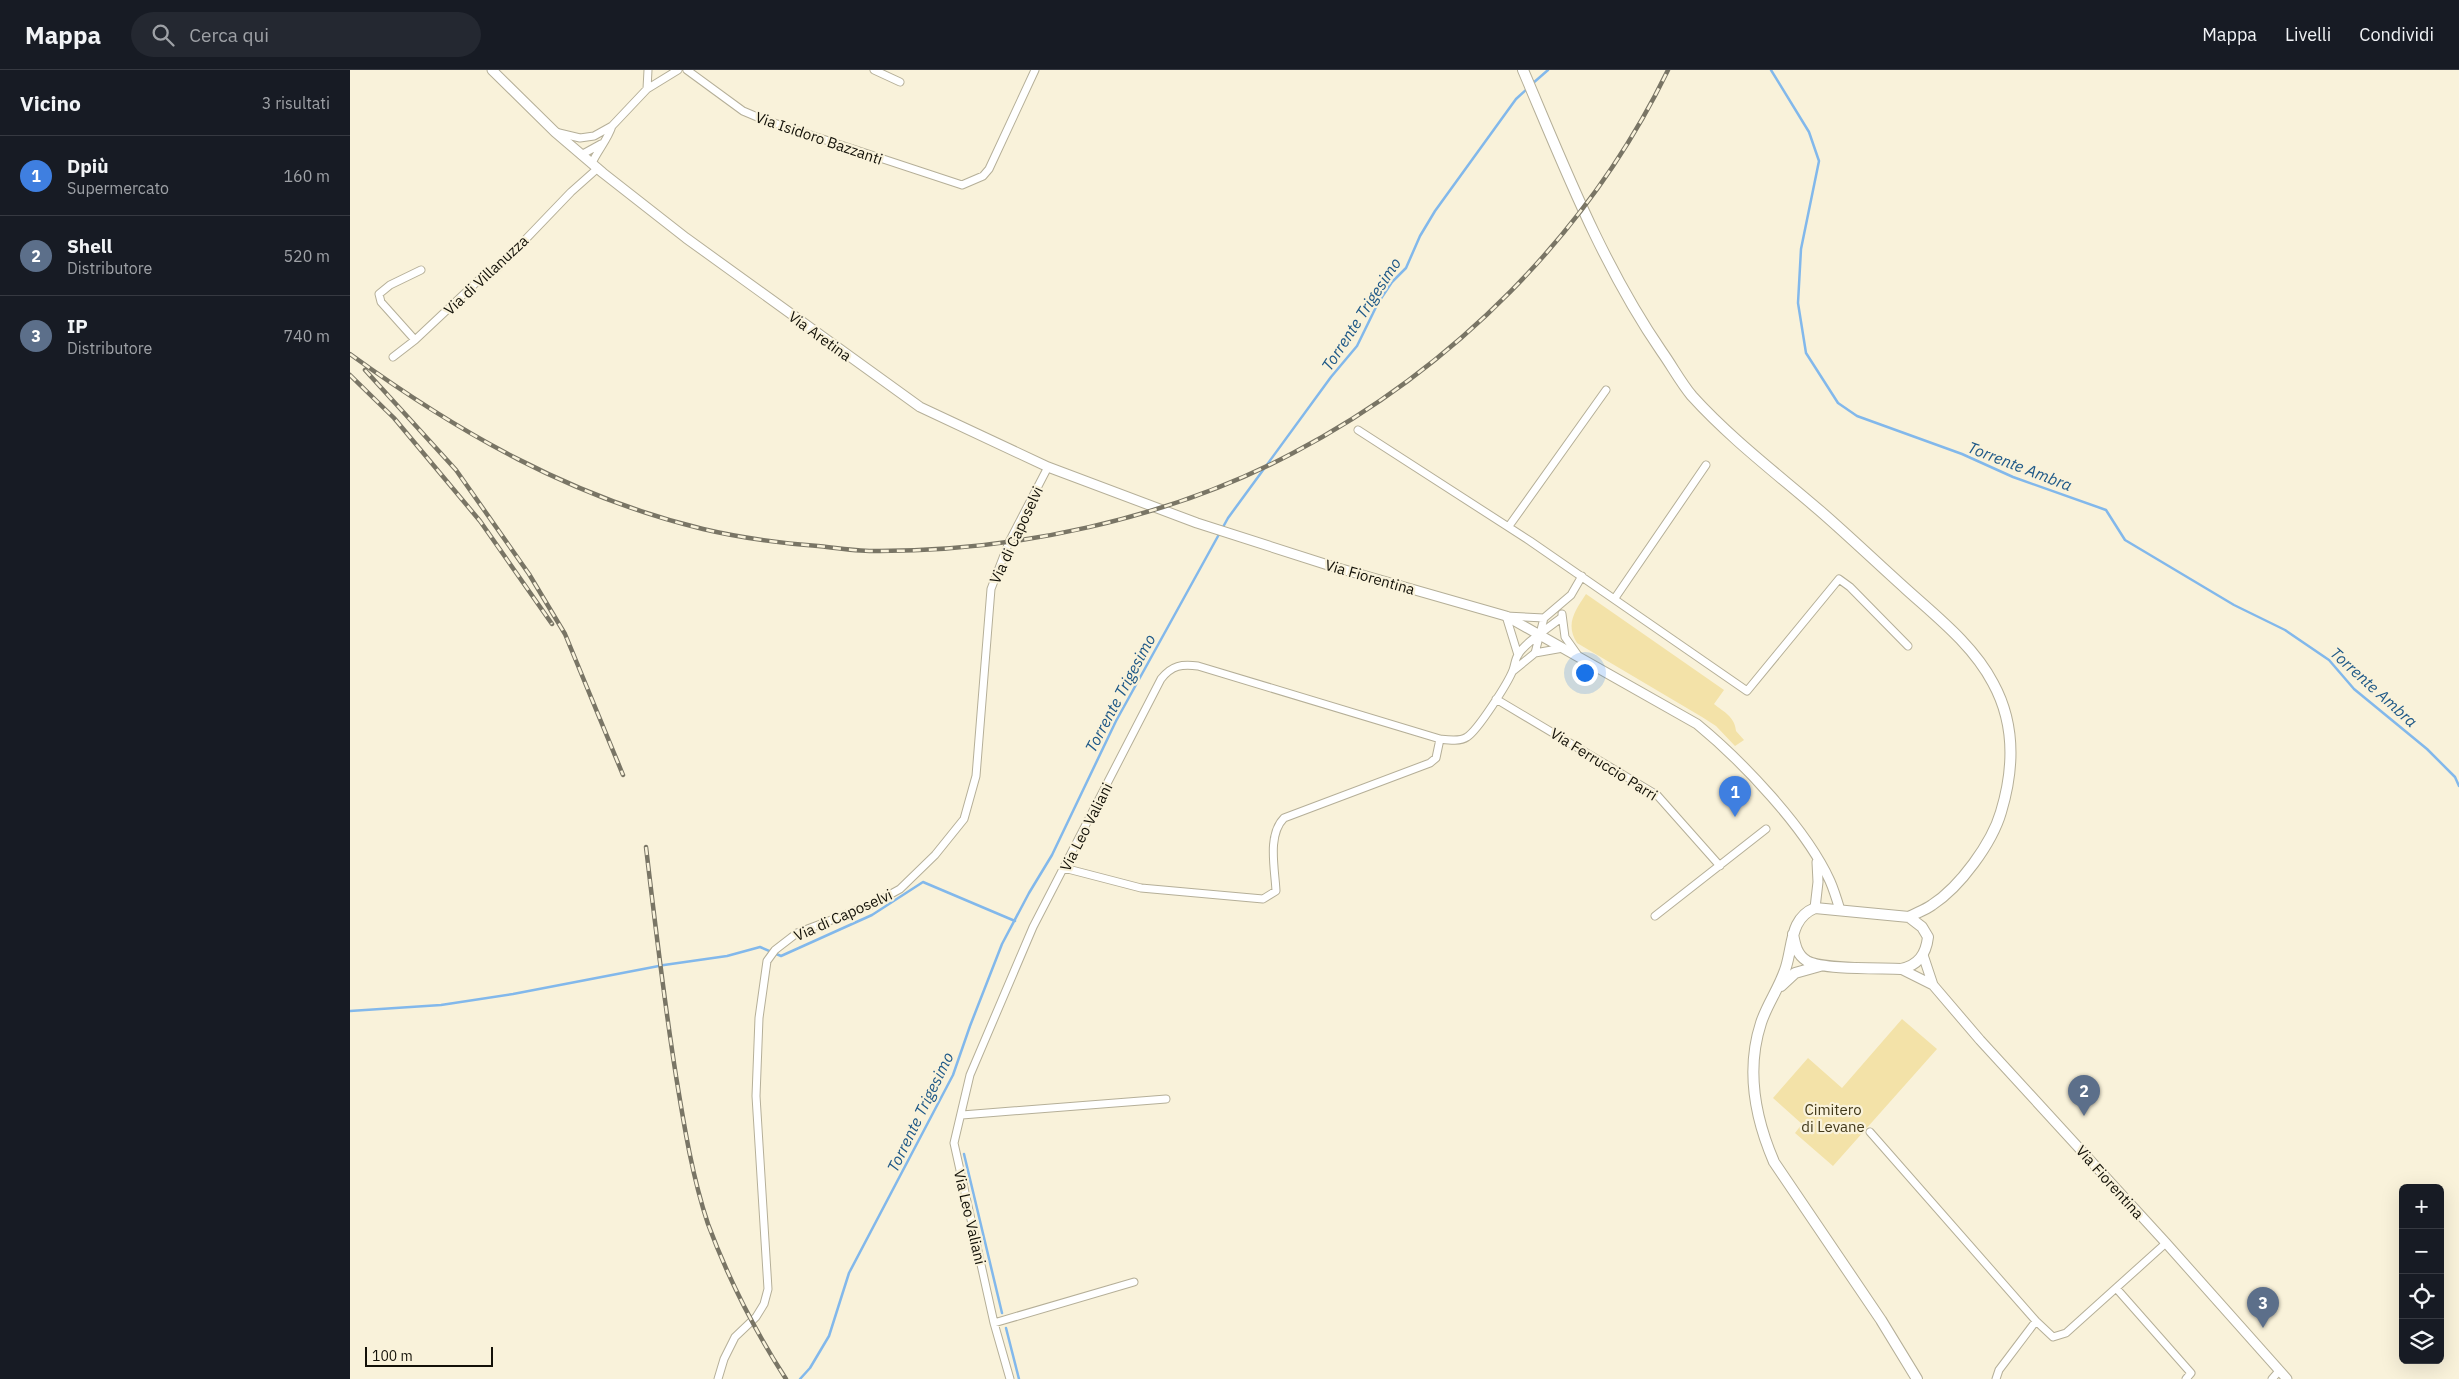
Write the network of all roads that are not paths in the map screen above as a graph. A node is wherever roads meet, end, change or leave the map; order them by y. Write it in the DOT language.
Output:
graph roads {
  1 [pos="492,70"];
  2 [pos="648,70"];
  3 [pos="678,70"];
  4 [pos="687,70"];
  5 [pos="874,70"];
  6 [pos="1035,70"];
  7 [pos="1523,70"];
  8 [pos="900,82"];
  9 [pos="647,89"];
  10 [pos="612,126"];
  11 [pos="555,132"];
  12 [pos="594,136"];
  13 [pos="602,144"];
  14 [pos="581,155"];
  15 [pos="595,165"];
  16 [pos="422,270"];
  17 [pos="414,340"];
  18 [pos="393,357"];
  19 [pos="1606,390"];
  20 [pos="1358,430"];
  21 [pos="1706,465"];
  22 [pos="1048,467"];
  23 [pos="1197,523"];
  24 [pos="1508,526"];
  25 [pos="1582,576"];
  26 [pos="1615,598"];
  27 [pos="1562,604"];
  28 [pos="1506,616"];
  29 [pos="1562,617"];
  30 [pos="1544,618"];
  31 [pos="1541,635"];
  32 [pos="1908,646"];
  33 [pos="1566,648"];
  34 [pos="1534,653"];
  35 [pos="1576,654"];
  36 [pos="1518,655"];
  37 [pos="1513,671"];
  38 [pos="1496,699"];
  39 [pos="1440,740"];
  40 [pos="1766,828"];
  41 [pos="1817,859"];
  42 [pos="1720,866"];
  43 [pos="1064,868"];
  44 [pos="1932,905"];
  45 [pos="1815,908"];
  46 [pos="1840,910"];
  47 [pos="1655,916"];
  48 [pos="1909,917"];
  49 [pos="1922,927"];
  50 [pos="1793,934"];
  51 [pos="1923,955"];
  52 [pos="1825,965"];
  53 [pos="1901,970"];
  54 [pos="1933,985"];
  55 [pos="1778,988"];
  56 [pos="1166,1099"];
  57 [pos="962,1114"];
  58 [pos="1870,1132"];
  59 [pos="2166,1244"];
  60 [pos="1134,1282"];
  61 [pos="2116,1288"];
  62 [pos="2036,1320"];
  63 [pos="994,1323"];
  64 [pos="2279,1371"];
  65 [pos="718,1379"];
  66 [pos="1010,1379"];
  67 [pos="1918,1379"];
  68 [pos="1996,1379"];
  69 [pos="2186,1379"];
  70 [pos="2272,1379"];
  71 [pos="2286,1379"];
  1 -- 11 [label="street, Via Aretina"];
  2 -- 9 [label="street"];
  3 -- 9 [label="street"];
  4 -- 6 [label="street, Via Isidoro Bazzanti"];
  5 -- 8 [label="street"];
  7 -- 44 [label="main road"];
  9 -- 10 [label="street"];
  10 -- 12 [label="street"];
  10 -- 13 [label="street"];
  11 -- 12 [label="street"];
  11 -- 14 [label="street, Via Aretina"];
  12 -- 14 [label="street"];
  13 -- 14 [label="street"];
  13 -- 15 [label="street"];
  14 -- 15 [label="street, Via Aretina"];
  15 -- 17 [label="street, Via di Villanuzza"];
  15 -- 22 [label="street, Via Aretina"];
  16 -- 17 [label="street"];
  17 -- 18 [label="street, Via di Villanuzza"];
  19 -- 24 [label="street"];
  20 -- 24 [label="street"];
  21 -- 26 [label="street"];
  22 -- 23 [label="street, Via Aretina"];
  22 -- 65 [label="street, Via di Caposelvi"];
  23 -- 28 [label="street, Via Fiorentina"];
  24 -- 25 [label="street"];
  25 -- 26 [label="street"];
  25 -- 27 [label="street"];
  26 -- 32 [label="street"];
  27 -- 29 [label="street"];
  27 -- 30 [label="street"];
  28 -- 30 [label="street"];
  28 -- 31 [label="street, Via Fiorentina"];
  28 -- 36 [label="street"];
  29 -- 31 [label="street, Via Leo Valiani"];
  29 -- 35 [label="street"];
  30 -- 31 [label="street"];
  31 -- 33 [label="street, Via Fiorentina"];
  31 -- 34 [label="street"];
  31 -- 36 [label="street, Via Leo Valiani"];
  33 -- 34 [label="street"];
  33 -- 35 [label="street, Via Fiorentina"];
  34 -- 37 [label="street"];
  35 -- 41 [label="street, Via Fiorentina"];
  36 -- 37 [label="street, Via Leo Valiani"];
  37 -- 38 [label="street, Via Leo Valiani"];
  38 -- 39 [label="street, Via Leo Valiani"];
  38 -- 42 [label="street, Via Ferruccio Parri"];
  39 -- 43 [label="street"];
  39 -- 43 [label="street, Via Leo Valiani"];
  40 -- 42 [label="street"];
  41 -- 45 [label="street"];
  41 -- 46 [label="street, Via Fiorentina"];
  42 -- 47 [label="street"];
  43 -- 57 [label="street, Via Leo Valiani"];
  44 -- 48 [label="main road"];
  44 -- 49 [label="main road"];
  45 -- 46 [label="main road"];
  45 -- 50 [label="main road"];
  46 -- 48 [label="main road"];
  48 -- 49 [label="main road"];
  49 -- 51 [label="main road, Via Fiorentina"];
  50 -- 52 [label="main road, Via Fiorentina"];
  50 -- 55 [label="main road"];
  51 -- 53 [label="main road"];
  51 -- 54 [label="street, Via Fiorentina"];
  52 -- 53 [label="main road, Via Fiorentina"];
  52 -- 55 [label="main road"];
  53 -- 54 [label="street, Via Fiorentina"];
  54 -- 59 [label="street, Via Fiorentina"];
  55 -- 67 [label="main road"];
  56 -- 57 [label="street"];
  57 -- 63 [label="street, Via Leo Valiani"];
  58 -- 62 [label="street"];
  59 -- 61 [label="street"];
  59 -- 64 [label="street, Via Fiorentina"];
  60 -- 63 [label="street"];
  61 -- 62 [label="street"];
  61 -- 69 [label="street"];
  62 -- 68 [label="street"];
  63 -- 66 [label="street, Via Leo Valiani"];
  64 -- 70 [label="street"];
  64 -- 71 [label="street, Via Fiorentina"];
}
